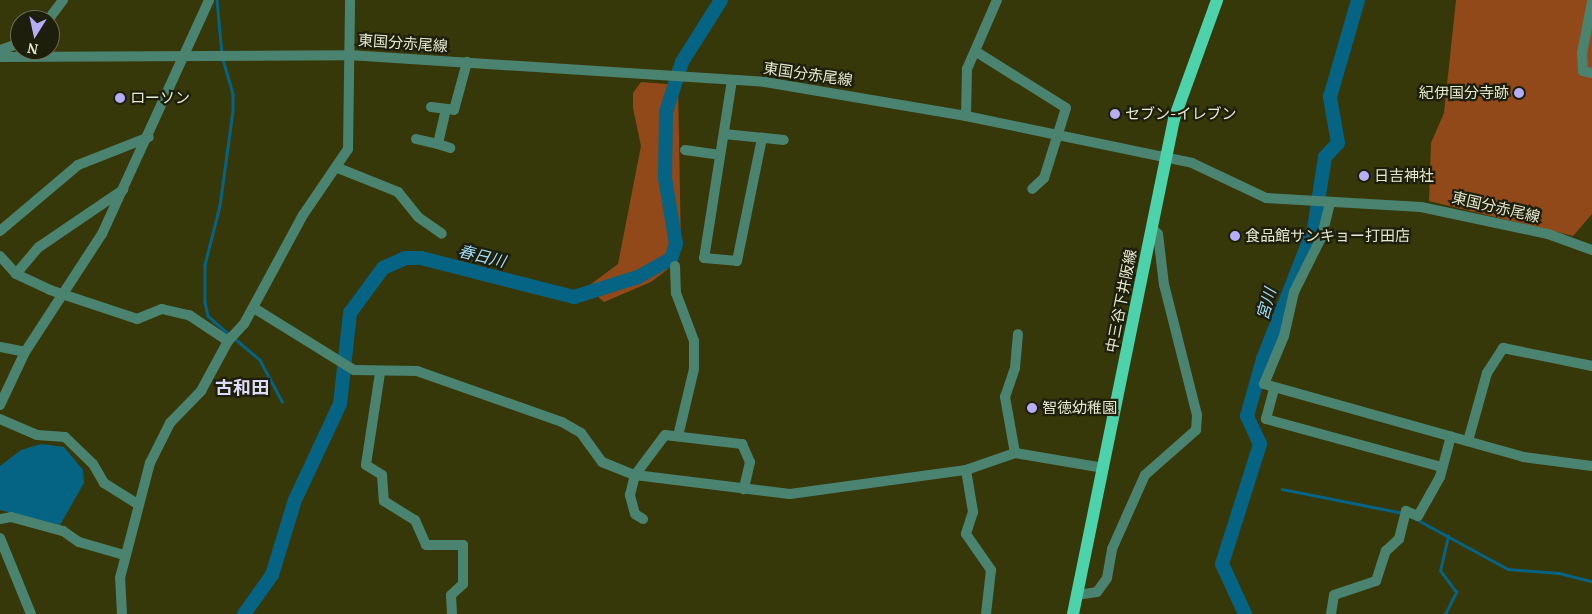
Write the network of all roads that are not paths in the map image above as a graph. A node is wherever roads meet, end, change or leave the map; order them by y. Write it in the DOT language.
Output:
graph roads {
  1 [pos="208,0"];
  2 [pos="350,0"];
  3 [pos="997,0"];
  4 [pos="1217,0"];
  5 [pos="1592,2"];
  6 [pos="975,51"];
  7 [pos="184,55"];
  8 [pos="349,55"];
  9 [pos="0,57"];
  10 [pos="467,62"];
  11 [pos="1592,73"];
  12 [pos="732,80"];
  13 [pos="431,107"];
  14 [pos="446,109"];
  15 [pos="966,116"];
  16 [pos="724,134"];
  17 [pos="1061,134"];
  18 [pos="149,137"];
  19 [pos="762,138"];
  20 [pos="416,140"];
  21 [pos="784,140"];
  22 [pos="438,144"];
  23 [pos="450,148"];
  24 [pos="685,150"];
  25 [pos="720,155"];
  26 [pos="1165,159"];
  27 [pos="338,168"];
  28 [pos="1032,189"];
  29 [pos="123,190"];
  30 [pos="1326,203"];
  31 [pos="1152,228"];
  32 [pos="0,231"];
  33 [pos="442,234"];
  34 [pos="1591,249"];
  35 [pos="0,256"];
  36 [pos="675,266"];
  37 [pos="16,274"];
  38 [pos="63,295"];
  39 [pos="254,308"];
  40 [pos="1018,334"];
  41 [pos="228,341"];
  42 [pos="0,347"];
  43 [pos="25,352"];
  44 [pos="1592,366"];
  45 [pos="380,373"];
  46 [pos="1274,389"];
  47 [pos="0,405"];
  48 [pos="0,419"];
  49 [pos="678,436"];
  50 [pos="1451,436"];
  51 [pos="1468,441"];
  52 [pos="1015,453"];
  53 [pos="1592,466"];
  54 [pos="1442,467"];
  55 [pos="1104,468"];
  56 [pos="966,470"];
  57 [pos="635,475"];
  58 [pos="744,489"];
  59 [pos="136,503"];
  60 [pos="643,519"];
  61 [pos="0,520"];
  62 [pos="0,538"];
  63 [pos="124,554"];
  64 [pos="1076,595"];
  65 [pos="31,614"];
  66 [pos="122,614"];
  67 [pos="452,614"];
  68 [pos="986,614"];
  69 [pos="1073,614"];
  70 [pos="1331,614"];
  1 -- 7 [label="street"];
  2 -- 8 [label="street"];
  3 -- 6 [label="street"];
  4 -- 26 [label="main road, 中三谷下井阪線"];
  5 -- 11 [label="street"];
  6 -- 15 [label="street"];
  6 -- 17 [label="street"];
  7 -- 8 [label="street, 東国分赤尾線"];
  7 -- 9 [label="street, 東国分赤尾線"];
  7 -- 18 [label="street"];
  8 -- 10 [label="street, 東国分赤尾線"];
  8 -- 27 [label="street"];
  10 -- 12 [label="street, 東国分赤尾線"];
  10 -- 14 [label="street"];
  12 -- 15 [label="street, 東国分赤尾線"];
  12 -- 16 [label="street"];
  13 -- 14 [label="street"];
  14 -- 22 [label="street"];
  15 -- 17 [label="street, 東国分赤尾線"];
  16 -- 19 [label="street"];
  16 -- 25 [label="street"];
  17 -- 26 [label="street, 東国分赤尾線"];
  17 -- 28 [label="street"];
  18 -- 29 [label="street"];
  18 -- 32 [label="street"];
  19 -- 21 [label="street"];
  19 -- 25 [label="street"];
  20 -- 22 [label="street"];
  22 -- 23 [label="street"];
  24 -- 25 [label="street"];
  26 -- 30 [label="street, 東国分赤尾線"];
  26 -- 31 [label="main road, 中三谷下井阪線"];
  27 -- 33 [label="street"];
  27 -- 39 [label="street"];
  29 -- 37 [label="street"];
  29 -- 38 [label="street"];
  30 -- 34 [label="street, 東国分赤尾線"];
  30 -- 46 [label="street"];
  31 -- 55 [label="main road, 中三谷下井阪線"];
  31 -- 64 [label="street"];
  35 -- 37 [label="street"];
  36 -- 49 [label="street"];
  37 -- 38 [label="street"];
  38 -- 41 [label="street"];
  38 -- 43 [label="street"];
  39 -- 41 [label="street"];
  39 -- 45 [label="street"];
  40 -- 52 [label="street"];
  41 -- 59 [label="street"];
  42 -- 43 [label="street"];
  43 -- 47 [label="street"];
  44 -- 51 [label="street"];
  45 -- 57 [label="street"];
  45 -- 67 [label="street"];
  46 -- 50 [label="street"];
  46 -- 54 [label="street"];
  48 -- 59 [label="street"];
  49 -- 57 [label="street"];
  49 -- 58 [label="street"];
  50 -- 51 [label="street"];
  50 -- 54 [label="street"];
  51 -- 53 [label="street"];
  52 -- 55 [label="street"];
  52 -- 56 [label="street"];
  54 -- 70 [label="street"];
  55 -- 64 [label="main road, 中三谷下井阪線"];
  56 -- 58 [label="street"];
  56 -- 68 [label="street"];
  57 -- 58 [label="street"];
  57 -- 60 [label="street"];
  59 -- 63 [label="street"];
  61 -- 63 [label="street"];
  62 -- 65 [label="street"];
  63 -- 66 [label="street"];
  64 -- 69 [label="main road, 中三谷下井阪線"];
}
